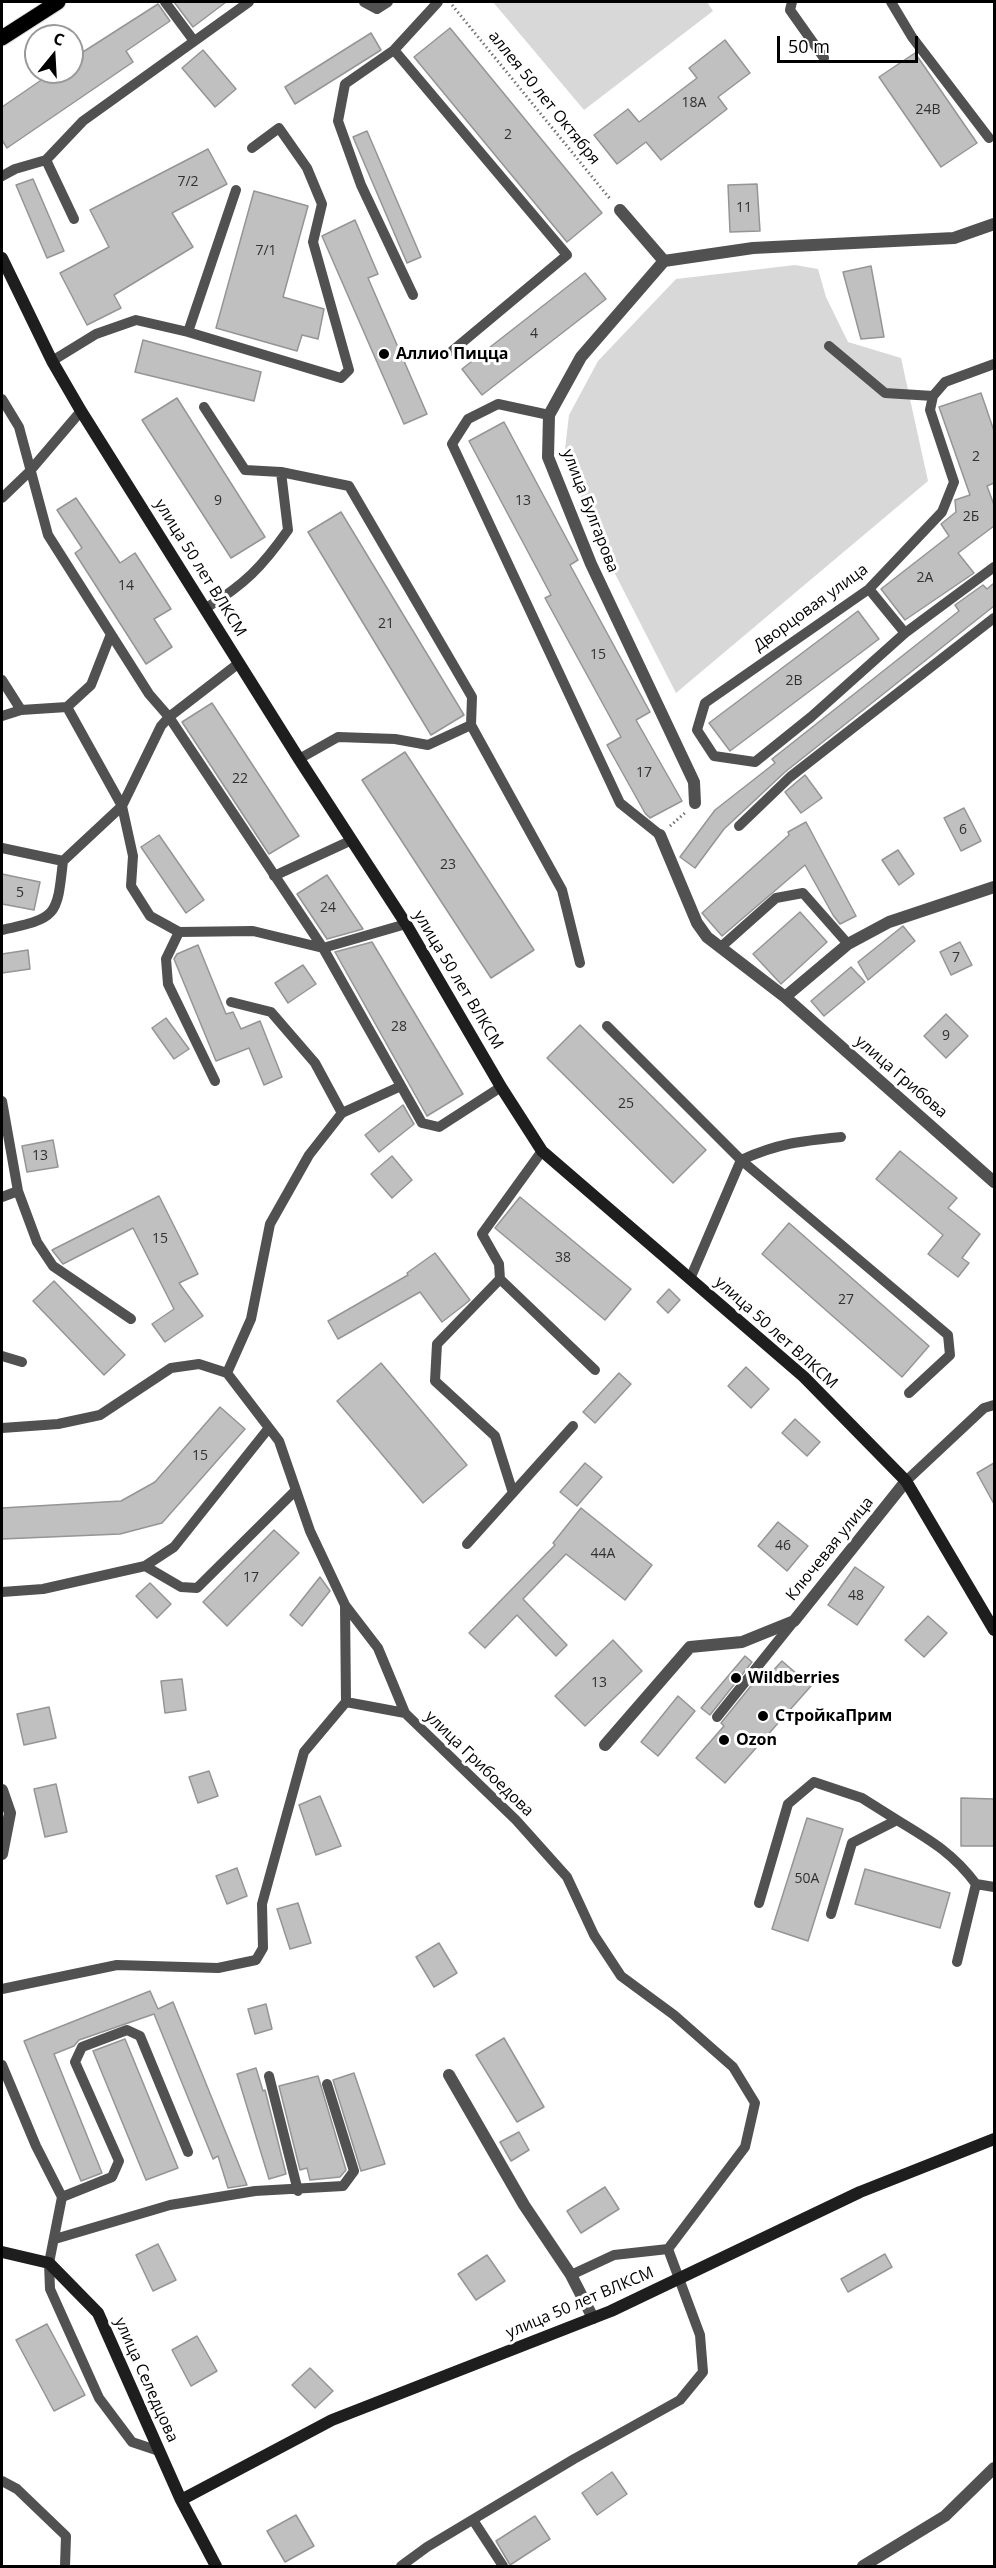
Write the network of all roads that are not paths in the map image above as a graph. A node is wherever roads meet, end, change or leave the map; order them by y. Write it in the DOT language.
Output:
graph roads {
  1 [pos="58,2"];
  2 [pos="165,2"];
  3 [pos="249,2"];
  4 [pos="364,2"];
  5 [pos="388,2"];
  6 [pos="438,2"];
  7 [pos="792,2"];
  8 [pos="891,2"];
  9 [pos="2,38"];
  10 [pos="194,41"];
  11 [pos="394,50"];
  12 [pos="824,58"];
  13 [pos="989,138"];
  14 [pos="252,148"];
  15 [pos="46,160"];
  16 [pos="2,176"];
  17 [pos="236,190"];
  18 [pos="620,210"];
  19 [pos="74,219"];
  20 [pos="994,224"];
  21 [pos="2,258"];
  22 [pos="664,261"];
  23 [pos="413,295"];
  24 [pos="188,332"];
  25 [pos="829,346"];
  26 [pos="452,351"];
  27 [pos="52,361"];
  28 [pos="994,364"];
  29 [pos="933,396"];
  30 [pos="2,399"];
  31 [pos="204,407"];
  32 [pos="81,411"];
  33 [pos="549,416"];
  34 [pos="29,472"];
  35 [pos="281,472"];
  36 [pos="2,498"];
  37 [pos="994,567"];
  38 [pos="869,589"];
  39 [pos="206,608"];
  40 [pos="994,618"];
  41 [pos="905,633"];
  42 [pos="111,634"];
  43 [pos="239,663"];
  44 [pos="2,680"];
  45 [pos="67,707"];
  46 [pos="21,710"];
  47 [pos="2,716"];
  48 [pos="169,717"];
  49 [pos="471,725"];
  50 [pos="299,759"];
  51 [pos="695,803"];
  52 [pos="122,806"];
  53 [pos="739,826"];
  54 [pos="660,835"];
  55 [pos="352,840"];
  56 [pos="2,848"];
  57 [pos="63,861"];
  58 [pos="274,876"];
  59 [pos="994,887"];
  60 [pos="406,924"];
  61 [pos="2,930"];
  62 [pos="179,932"];
  63 [pos="848,944"];
  64 [pos="722,946"];
  65 [pos="323,948"];
  66 [pos="580,963"];
  67 [pos="785,997"];
  68 [pos="231,1002"];
  69 [pos="607,1026"];
  70 [pos="216,1081"];
  71 [pos="401,1086"];
  72 [pos="501,1087"];
  73 [pos="2,1101"];
  74 [pos="342,1113"];
  75 [pos="842,1137"];
  76 [pos="542,1151"];
  77 [pos="741,1160"];
  78 [pos="994,1182"];
  79 [pos="18,1191"];
  80 [pos="2,1197"];
  81 [pos="500,1279"];
  82 [pos="690,1279"];
  83 [pos="131,1320"];
  84 [pos="2,1356"];
  85 [pos="22,1362"];
  86 [pos="595,1370"];
  87 [pos="227,1373"];
  88 [pos="909,1392"];
  89 [pos="994,1405"];
  90 [pos="573,1426"];
  91 [pos="2,1428"];
  92 [pos="268,1429"];
  93 [pos="906,1481"];
  94 [pos="295,1491"];
  95 [pos="513,1493"];
  96 [pos="467,1544"];
  97 [pos="145,1566"];
  98 [pos="2,1592"];
  99 [pos="345,1605"];
  100 [pos="794,1621"];
  101 [pos="994,1630"];
  102 [pos="346,1702"];
  103 [pos="405,1713"];
  104 [pos="717,1717"];
  105 [pos="605,1745"];
  106 [pos="2,1790"];
  107 [pos="897,1820"];
  108 [pos="2,1854"];
  109 [pos="976,1884"];
  110 [pos="994,1887"];
  111 [pos="759,1903"];
  112 [pos="831,1914"];
  113 [pos="957,1962"];
  114 [pos="2,1989"];
  115 [pos="2,2065"];
  116 [pos="449,2075"];
  117 [pos="269,2076"];
  118 [pos="327,2084"];
  119 [pos="994,2139"];
  120 [pos="188,2152"];
  121 [pos="298,2190"];
  122 [pos="62,2198"];
  123 [pos="55,2239"];
  124 [pos="668,2249"];
  125 [pos="2,2252"];
  126 [pos="49,2263"];
  127 [pos="571,2275"];
  128 [pos="678,2279"];
  129 [pos="593,2318"];
  130 [pos="159,2451"];
  131 [pos="994,2468"];
  132 [pos="2,2481"];
  133 [pos="181,2500"];
  134 [pos="473,2520"];
  135 [pos="65,2566"];
  136 [pos="216,2566"];
  137 [pos="401,2566"];
  138 [pos="503,2566"];
  139 [pos="863,2566"];
  1 -- 9 [label="main road"];
  2 -- 10 [label="lane"];
  3 -- 10 [label="lane"];
  4 -- 5 [label="lane"];
  6 -- 11 [label="lane"];
  7 -- 12 [label="lane"];
  8 -- 13 [label="lane"];
  10 -- 15 [label="lane"];
  11 -- 23 [label="lane"];
  11 -- 26 [label="lane"];
  14 -- 24 [label="lane"];
  15 -- 16 [label="lane"];
  15 -- 19 [label="lane"];
  17 -- 24 [label="lane"];
  18 -- 22 [label="street"];
  20 -- 22 [label="street"];
  21 -- 27 [label="street, улица 50 лет ВЛКСМ"];
  22 -- 33 [label="street, улица Булгарова"];
  24 -- 27 [label="lane"];
  25 -- 29 [label="lane"];
  27 -- 32 [label="street, улица 50 лет ВЛКСМ"];
  28 -- 29 [label="lane"];
  29 -- 38 [label="lane, Дворцовая улица"];
  30 -- 34 [label="lane"];
  31 -- 35 [label="lane"];
  32 -- 34 [label="lane"];
  32 -- 39 [label="street, улица 50 лет ВЛКСМ"];
  33 -- 51 [label="street, улица Булгарова"];
  33 -- 54 [label="lane"];
  34 -- 36 [label="lane"];
  34 -- 42 [label="lane"];
  35 -- 39 [label="lane"];
  35 -- 49 [label="lane"];
  37 -- 41 [label="lane"];
  38 -- 41 [label="lane"];
  38 -- 41 [label="lane, Дворцовая улица"];
  39 -- 43 [label="street, улица 50 лет ВЛКСМ"];
  40 -- 53 [label="lane"];
  42 -- 45 [label="lane"];
  42 -- 48 [label="lane"];
  43 -- 48 [label="lane"];
  43 -- 50 [label="street, улица 50 лет ВЛКСМ"];
  44 -- 46 [label="lane"];
  45 -- 46 [label="lane"];
  45 -- 52 [label="lane"];
  46 -- 47 [label="lane"];
  48 -- 52 [label="lane"];
  48 -- 58 [label="lane"];
  49 -- 50 [label="lane"];
  49 -- 66 [label="lane"];
  50 -- 55 [label="street, улица 50 лет ВЛКСМ"];
  52 -- 57 [label="lane"];
  52 -- 62 [label="lane"];
  54 -- 64 [label="street"];
  55 -- 58 [label="lane"];
  55 -- 60 [label="street, улица 50 лет ВЛКСМ"];
  56 -- 57 [label="lane"];
  57 -- 61 [label="lane"];
  58 -- 65 [label="lane"];
  59 -- 63 [label="street"];
  60 -- 65 [label="lane"];
  60 -- 72 [label="street, улица 50 лет ВЛКСМ"];
  62 -- 65 [label="lane"];
  62 -- 70 [label="lane"];
  63 -- 64 [label="lane"];
  63 -- 67 [label="street"];
  64 -- 67 [label="street, улица Грибова"];
  65 -- 71 [label="lane"];
  67 -- 78 [label="street, улица Грибова"];
  68 -- 74 [label="lane"];
  69 -- 77 [label="lane"];
  71 -- 72 [label="lane"];
  71 -- 74 [label="lane"];
  72 -- 76 [label="street, улица 50 лет ВЛКСМ"];
  73 -- 79 [label="lane"];
  74 -- 87 [label="lane"];
  75 -- 77 [label="lane"];
  76 -- 81 [label="lane"];
  76 -- 82 [label="street, улица 50 лет ВЛКСМ"];
  77 -- 82 [label="lane"];
  77 -- 88 [label="lane"];
  79 -- 80 [label="lane"];
  79 -- 83 [label="lane"];
  81 -- 86 [label="lane"];
  81 -- 95 [label="lane"];
  82 -- 93 [label="street, улица 50 лет ВЛКСМ"];
  84 -- 85 [label="lane"];
  87 -- 91 [label="lane"];
  87 -- 92 [label="lane, улица Грибоедова"];
  89 -- 93 [label="lane"];
  90 -- 95 [label="lane"];
  92 -- 94 [label="lane, улица Грибоедова"];
  92 -- 97 [label="lane"];
  93 -- 100 [label="street, Ключевая улица"];
  93 -- 101 [label="street, улица 50 лет ВЛКСМ"];
  94 -- 97 [label="lane"];
  94 -- 99 [label="lane, улица Грибоедова"];
  95 -- 96 [label="lane"];
  97 -- 98 [label="lane"];
  99 -- 102 [label="lane"];
  99 -- 103 [label="lane, улица Грибоедова"];
  100 -- 104 [label="lane"];
  100 -- 105 [label="street, Ключевая улица"];
  102 -- 103 [label="lane"];
  102 -- 114 [label="lane"];
  103 -- 124 [label="lane, улица Грибоедова"];
  106 -- 108 [label="street"];
  107 -- 109 [label="lane"];
  107 -- 111 [label="lane"];
  107 -- 112 [label="lane"];
  109 -- 110 [label="lane"];
  109 -- 113 [label="lane"];
  115 -- 122 [label="lane"];
  116 -- 127 [label="street"];
  117 -- 121 [label="lane"];
  118 -- 121 [label="lane"];
  119 -- 128 [label="street, улица 50 лет ВЛКСМ"];
  120 -- 122 [label="lane"];
  121 -- 123 [label="lane"];
  122 -- 123 [label="lane"];
  123 -- 126 [label="lane"];
  124 -- 127 [label="lane"];
  124 -- 128 [label="lane"];
  125 -- 126 [label="street"];
  126 -- 130 [label="street, улица Селедцова"];
  126 -- 130 [label="lane"];
  127 -- 129 [label="street"];
  128 -- 129 [label="street, улица 50 лет ВЛКСМ"];
  128 -- 134 [label="lane"];
  129 -- 133 [label="street, улица 50 лет ВЛКСМ"];
  130 -- 133 [label="street, улица Селедцова"];
  131 -- 139 [label="street"];
  132 -- 135 [label="lane"];
  133 -- 136 [label="street, улица Селедцова"];
  134 -- 137 [label="lane"];
  134 -- 138 [label="lane"];
}
